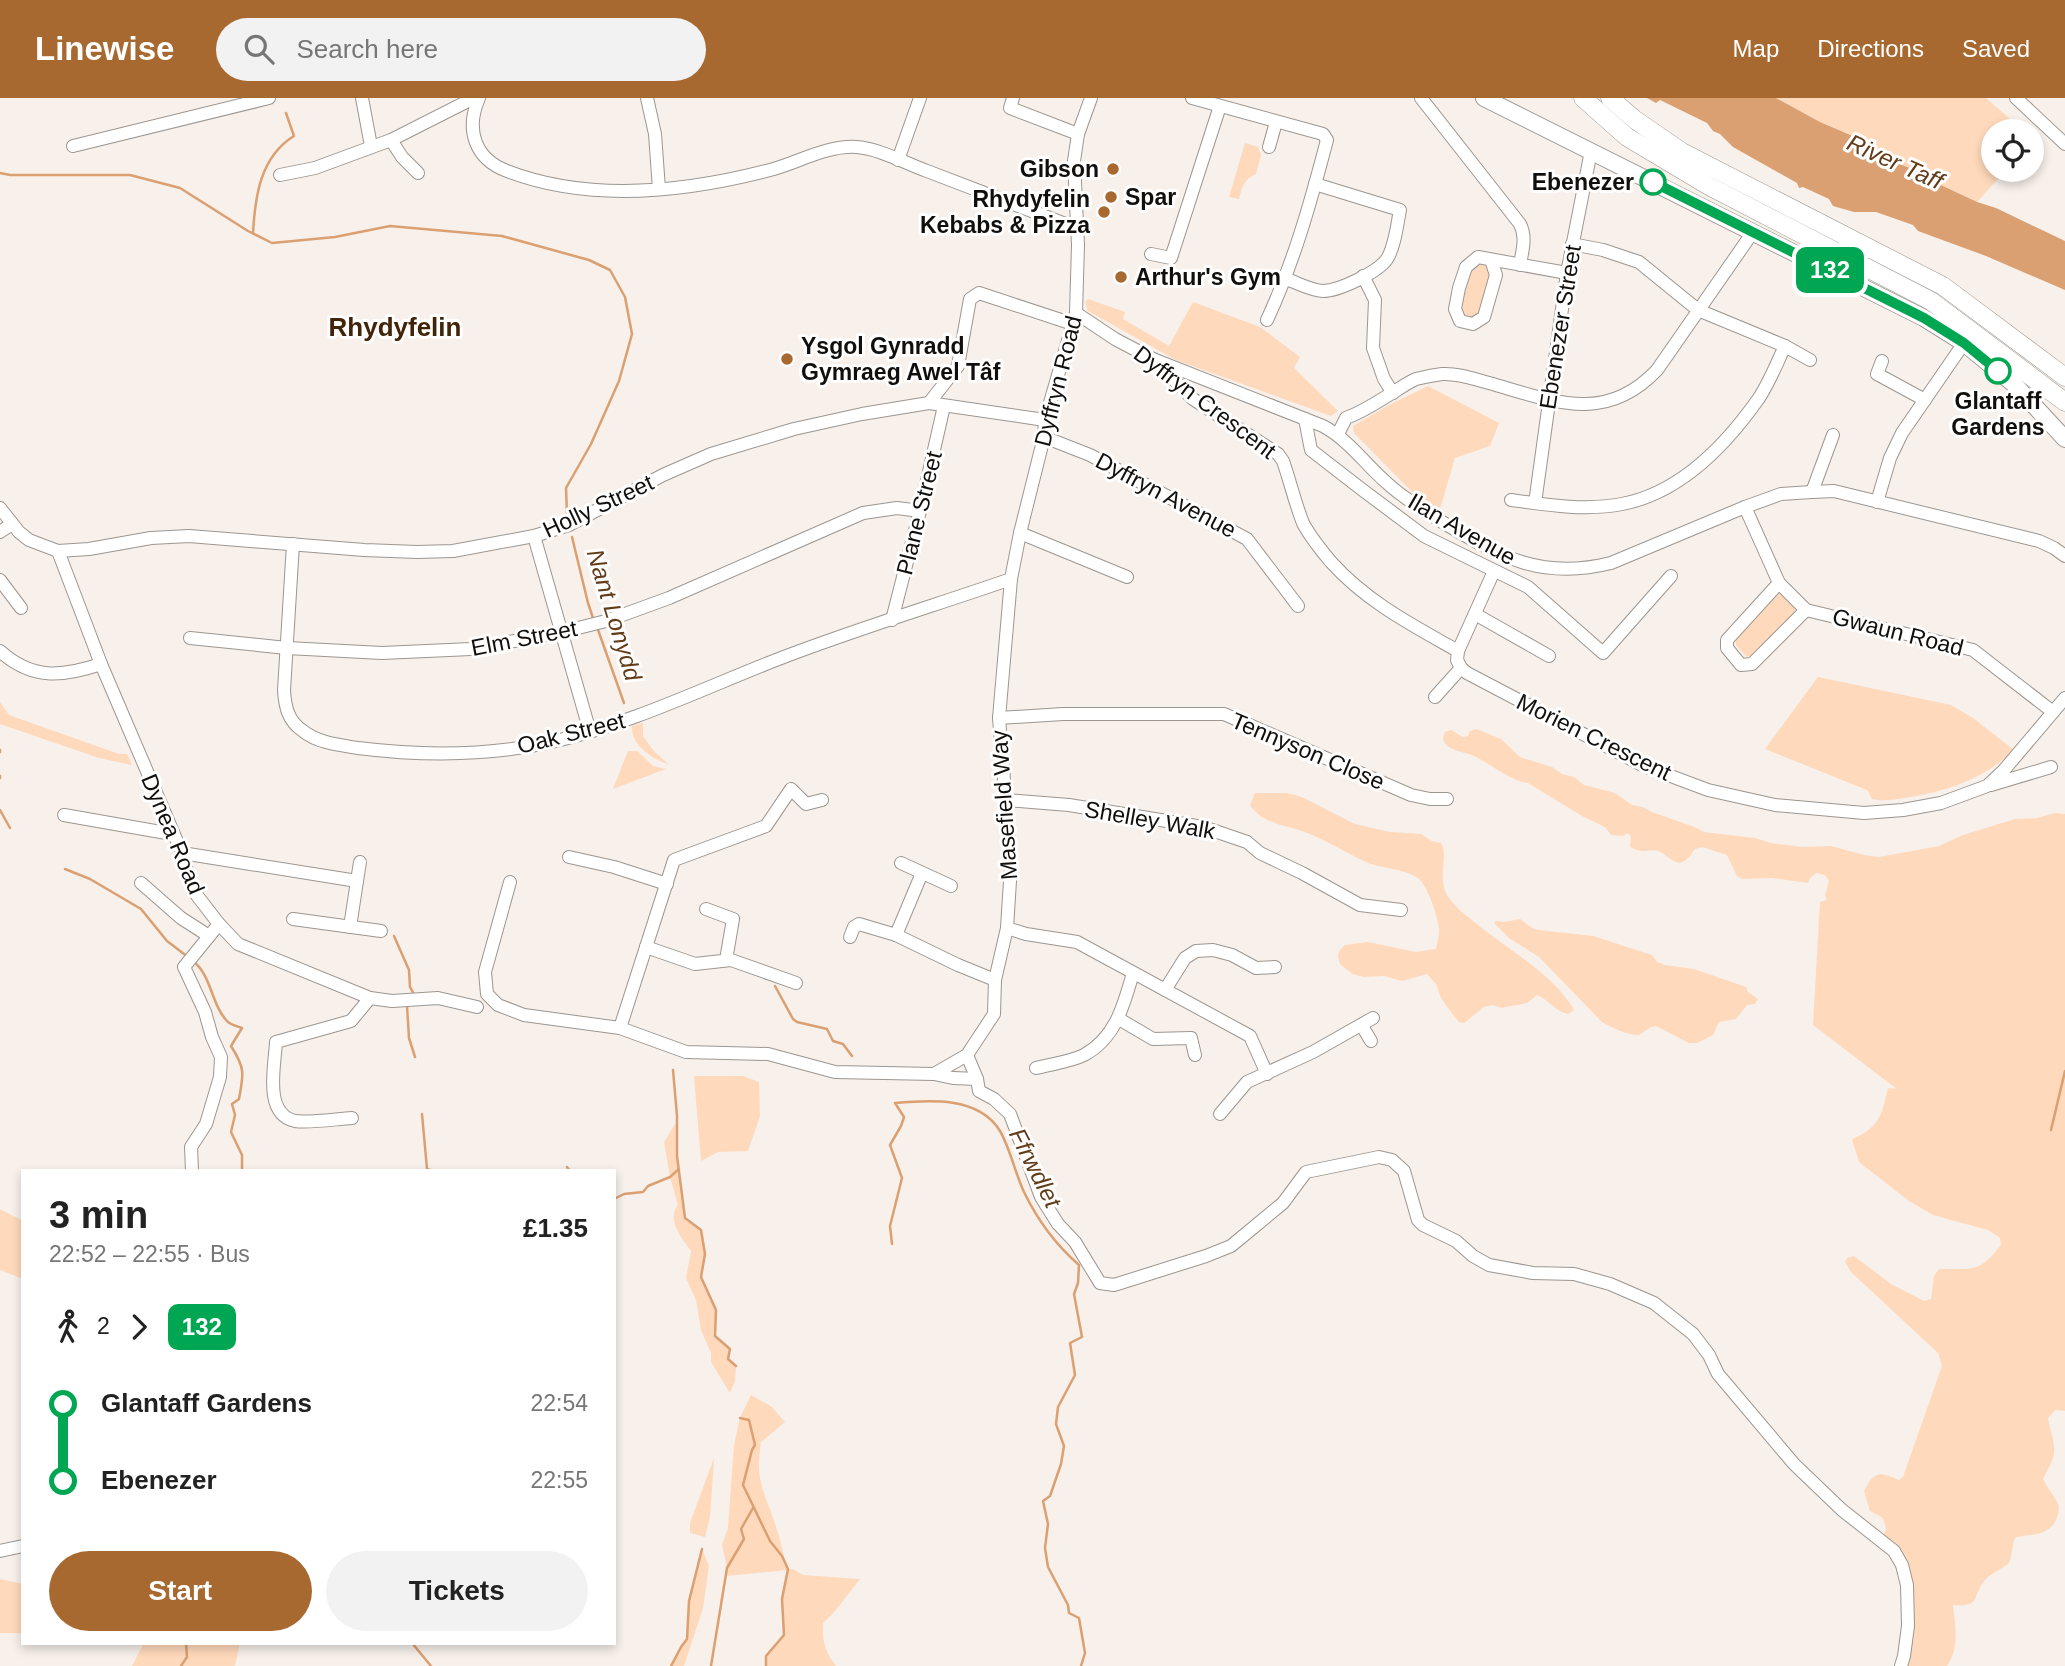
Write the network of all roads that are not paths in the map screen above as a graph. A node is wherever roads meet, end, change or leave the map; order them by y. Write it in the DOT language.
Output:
graph roads {
  1 [pos="269,98"];
  2 [pos="362,98"];
  3 [pos="474,98"];
  4 [pos="479,98"];
  5 [pos="647,98"];
  6 [pos="920,98"];
  7 [pos="1013,98"];
  8 [pos="1091,98"];
  9 [pos="1192,98"];
  10 [pos="1421,98"];
  11 [pos="1485,98"];
  12 [pos="1583,98"];
  13 [pos="1610,98"];
  14 [pos="2016,98"];
  15 [pos="1220,106"];
  16 [pos="1276,121"];
  17 [pos="1078,134"];
  18 [pos="391,140"];
  19 [pos="2065,144"];
  20 [pos="73,146"];
  21 [pos="371,146"];
  22 [pos="1269,147"];
  23 [pos="1591,151"];
  24 [pos="898,160"];
  25 [pos="418,173"];
  26 [pos="280,174"];
  27 [pos="1315,184"];
  28 [pos="659,189"];
  29 [pos="1076,228"];
  30 [pos="1752,232"];
  31 [pos="1572,244"];
  32 [pos="1151,254"];
  33 [pos="1491,260"];
  34 [pos="1520,265"];
  35 [pos="1567,273"];
  36 [pos="1363,276"];
  37 [pos="1286,279"];
  38 [pos="1698,310"];
  39 [pos="1074,319"];
  40 [pos="1267,320"];
  41 [pos="1964,343"];
  42 [pos="1786,346"];
  43 [pos="1153,359"];
  44 [pos="1810,360"];
  45 [pos="1882,361"];
  46 [pos="2065,377"];
  47 [pos="1393,393"];
  48 [pos="1549,400"];
  49 [pos="1925,400"];
  50 [pos="2065,402"];
  51 [pos="929,403"];
  52 [pos="944,406"];
  53 [pos="1305,419"];
  54 [pos="1045,420"];
  55 [pos="1338,433"];
  56 [pos="1833,435"];
  57 [pos="1044,437"];
  58 [pos="2065,439"];
  59 [pos="1812,492"];
  60 [pos="1511,500"];
  61 [pos="1877,502"];
  62 [pos="1535,503"];
  63 [pos="1745,507"];
  64 [pos="0,508"];
  65 [pos="920,511"];
  66 [pos="12,524"];
  67 [pos="0,532"];
  68 [pos="1020,533"];
  69 [pos="534,536"];
  70 [pos="293,544"];
  71 [pos="2059,548"];
  72 [pos="58,551"];
  73 [pos="2065,556"];
  74 [pos="1494,570"];
  75 [pos="1671,576"];
  76 [pos="1127,577"];
  77 [pos="1011,579"];
  78 [pos="0,580"];
  79 [pos="1779,583"];
  80 [pos="1298,606"];
  81 [pos="21,608"];
  82 [pos="1806,610"];
  83 [pos="1475,614"];
  84 [pos="892,620"];
  85 [pos="1008,622"];
  86 [pos="562,632"];
  87 [pos="190,638"];
  88 [pos="287,648"];
  89 [pos="0,651"];
  90 [pos="1458,651"];
  91 [pos="1549,656"];
  92 [pos="101,664"];
  93 [pos="1461,667"];
  94 [pos="1435,697"];
  95 [pos="2065,698"];
  96 [pos="2053,712"];
  97 [pos="999,718"];
  98 [pos="590,732"];
  99 [pos="2051,767"];
  100 [pos="1987,786"];
  101 [pos="1447,799"];
  102 [pos="822,800"];
  103 [pos="1006,800"];
  104 [pos="64,815"];
  105 [pos="172,834"];
  106 [pos="182,853"];
  107 [pos="569,857"];
  108 [pos="360,862"];
  109 [pos="901,863"];
  110 [pos="922,873"];
  111 [pos="357,881"];
  112 [pos="510,882"];
  113 [pos="141,883"];
  114 [pos="667,884"];
  115 [pos="951,886"];
  116 [pos="706,909"];
  117 [pos="1401,910"];
  118 [pos="293,919"];
  119 [pos="219,924"];
  120 [pos="350,927"];
  121 [pos="1007,928"];
  122 [pos="381,931"];
  123 [pos="896,935"];
  124 [pos="209,936"];
  125 [pos="850,937"];
  126 [pos="646,947"];
  127 [pos="726,960"];
  128 [pos="1275,967"];
  129 [pos="1133,973"];
  130 [pos="995,979"];
  131 [pos="796,983"];
  132 [pos="1165,990"];
  133 [pos="370,998"];
  134 [pos="477,1007"];
  135 [pos="1373,1018"];
  136 [pos="1119,1019"];
  137 [pos="1362,1026"];
  138 [pos="620,1028"];
  139 [pos="1371,1041"];
  140 [pos="967,1055"];
  141 [pos="1195,1055"];
  142 [pos="1043,1070"];
  143 [pos="934,1074"];
  144 [pos="1267,1074"];
  145 [pos="976,1079"];
  146 [pos="1220,1114"];
  147 [pos="352,1118"];
  148 [pos="192,1169"];
  149 [pos="21,1546"];
  150 [pos="0,1551"];
  151 [pos="1901,1666"];
  1 -- 20 [label="street"];
  2 -- 21 [label="street"];
  3 -- 18 [label="street"];
  4 -- 28 [label="street"];
  5 -- 28 [label="street"];
  6 -- 24 [label="street"];
  7 -- 17 [label="street"];
  8 -- 17 [label="street, Dyffryn Road"];
  9 -- 15 [label="street"];
  10 -- 34 [label="street"];
  11 -- 23 [label="main road"];
  12 -- 50 [label="highway"];
  13 -- 46 [label="highway"];
  14 -- 19 [label="street"];
  15 -- 16 [label="street"];
  15 -- 32 [label="street"];
  16 -- 22 [label="street"];
  16 -- 27 [label="street"];
  17 -- 29 [label="street, Dyffryn Road"];
  18 -- 21 [label="street"];
  18 -- 25 [label="street"];
  21 -- 26 [label="street"];
  23 -- 30 [label="main road"];
  23 -- 31 [label="street, Ebenezer Street"];
  24 -- 28 [label="street"];
  24 -- 29 [label="street"];
  27 -- 36 [label="street"];
  27 -- 37 [label="street"];
  29 -- 39 [label="street, Dyffryn Road"];
  30 -- 38 [label="street"];
  30 -- 41 [label="main road"];
  31 -- 35 [label="street, Ebenezer Street"];
  31 -- 38 [label="street"];
  33 -- 33 [label="street"];
  33 -- 34 [label="street"];
  34 -- 35 [label="street"];
  35 -- 48 [label="street, Ebenezer Street"];
  36 -- 37 [label="street"];
  36 -- 47 [label="street"];
  37 -- 40 [label="street"];
  38 -- 42 [label="street"];
  38 -- 48 [label="street"];
  39 -- 43 [label="street, Dyffryn Crescent"];
  39 -- 51 [label="street, Dyffryn Crescent"];
  39 -- 54 [label="street, Dyffryn Road"];
  41 -- 49 [label="street"];
  41 -- 58 [label="main road"];
  42 -- 44 [label="street"];
  42 -- 62 [label="street"];
  43 -- 53 [label="street, Ilan Avenue"];
  43 -- 90 [label="street, Dyffryn Crescent"];
  45 -- 49 [label="street"];
  47 -- 48 [label="street"];
  47 -- 55 [label="street"];
  48 -- 62 [label="street, Ebenezer Street"];
  49 -- 61 [label="street"];
  51 -- 52 [label="street, Holly Street"];
  51 -- 69 [label="street, Holly Street"];
  52 -- 54 [label="street, Holly Street"];
  52 -- 65 [label="street, Plane Street"];
  53 -- 55 [label="street, Ilan Avenue"];
  53 -- 74 [label="street"];
  54 -- 57 [label="street, Dyffryn Road"];
  55 -- 63 [label="street, Ilan Avenue"];
  56 -- 59 [label="street"];
  57 -- 68 [label="street, Dyffryn Road"];
  57 -- 80 [label="street, Dyffryn Avenue"];
  59 -- 61 [label="street, Ilan Avenue"];
  59 -- 63 [label="street, Ilan Avenue"];
  60 -- 62 [label="street"];
  61 -- 71 [label="street, Ilan Avenue"];
  63 -- 79 [label="street, Gwaun Road"];
  64 -- 66 [label="street"];
  65 -- 84 [label="street, Plane Street"];
  65 -- 86 [label="street, Elm Street"];
  66 -- 67 [label="street"];
  66 -- 72 [label="street"];
  68 -- 76 [label="street"];
  68 -- 77 [label="street, Dyffryn Road"];
  69 -- 70 [label="street, Holly Street"];
  69 -- 86 [label="street"];
  70 -- 72 [label="street, Holly Street"];
  70 -- 88 [label="street, Oak Street"];
  71 -- 73 [label="street, Ilan Avenue"];
  72 -- 92 [label="street, Dynea Road"];
  74 -- 75 [label="street"];
  74 -- 83 [label="street"];
  77 -- 84 [label="street, Oak Street"];
  77 -- 85 [label="street, Dyffryn Road"];
  78 -- 81 [label="street"];
  79 -- 82 [label="street, Gwaun Road"];
  79 -- 82 [label="street, Gwaun Road"];
  82 -- 96 [label="street, Gwaun Road"];
  83 -- 90 [label="street"];
  83 -- 91 [label="street"];
  84 -- 98 [label="street, Oak Street"];
  85 -- 97 [label="street, Masefield Way"];
  86 -- 88 [label="street, Elm Street"];
  86 -- 98 [label="street"];
  87 -- 88 [label="street, Elm Street"];
  88 -- 98 [label="street, Oak Street"];
  89 -- 92 [label="street"];
  90 -- 93 [label="street"];
  92 -- 105 [label="street, Dynea Road"];
  93 -- 94 [label="street"];
  93 -- 100 [label="street, Morien Crescent"];
  95 -- 96 [label="street, Morien Crescent"];
  96 -- 100 [label="street, Morien Crescent"];
  97 -- 101 [label="street, Tennyson Close"];
  97 -- 103 [label="street, Masefield Way"];
  99 -- 100 [label="street"];
  102 -- 114 [label="street"];
  103 -- 117 [label="street, Shelley Walk"];
  103 -- 121 [label="street, Masefield Way"];
  104 -- 105 [label="street"];
  105 -- 106 [label="street, Dynea Road"];
  106 -- 111 [label="street"];
  106 -- 119 [label="street, Dynea Road"];
  107 -- 114 [label="street"];
  108 -- 111 [label="street"];
  109 -- 110 [label="street"];
  110 -- 115 [label="street"];
  110 -- 123 [label="street"];
  111 -- 120 [label="street"];
  112 -- 138 [label="street"];
  113 -- 124 [label="street"];
  114 -- 126 [label="street"];
  116 -- 127 [label="street"];
  118 -- 120 [label="street"];
  119 -- 124 [label="street"];
  119 -- 133 [label="street, Dynea Road"];
  120 -- 122 [label="street"];
  121 -- 129 [label="street"];
  121 -- 130 [label="street, Masefield Way"];
  123 -- 125 [label="street"];
  123 -- 130 [label="street"];
  124 -- 148 [label="street"];
  126 -- 127 [label="street"];
  126 -- 138 [label="street"];
  127 -- 131 [label="street"];
  128 -- 132 [label="street"];
  129 -- 132 [label="street"];
  129 -- 136 [label="street"];
  130 -- 140 [label="street, Masefield Way"];
  132 -- 144 [label="street"];
  133 -- 134 [label="street, Dynea Road"];
  133 -- 147 [label="street"];
  135 -- 137 [label="street"];
  136 -- 141 [label="street"];
  136 -- 142 [label="street"];
  137 -- 139 [label="street"];
  137 -- 144 [label="street"];
  138 -- 143 [label="street"];
  140 -- 143 [label="street, Masefield Way"];
  140 -- 145 [label="street"];
  143 -- 145 [label="street"];
  144 -- 146 [label="street"];
  145 -- 151 [label="street"];
  149 -- 150 [label="street"];
}
